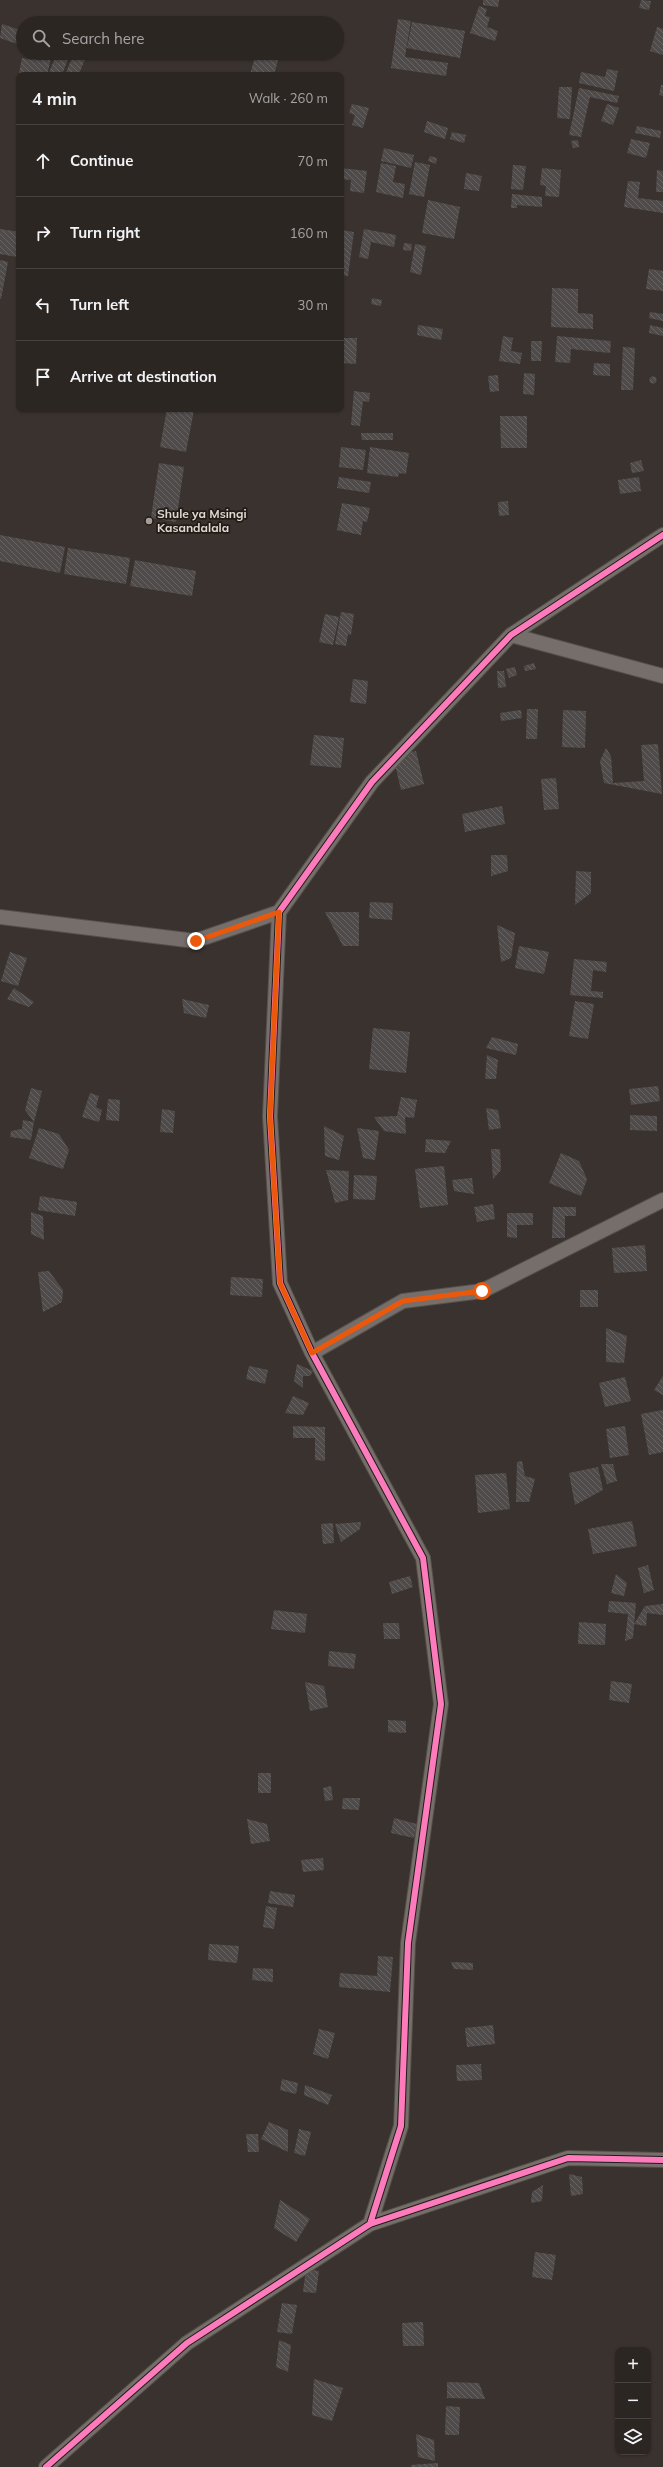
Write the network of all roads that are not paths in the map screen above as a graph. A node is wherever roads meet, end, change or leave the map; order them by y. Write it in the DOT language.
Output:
graph roads {
  1 [pos="663,535"];
  2 [pos="511,635"];
  3 [pos="663,676"];
  4 [pos="279,912"];
  5 [pos="0,917"];
  6 [pos="663,1200"];
  7 [pos="312,1353"];
  8 [pos="663,2160"];
  9 [pos="370,2224"];
  10 [pos="46,2467"];
  1 -- 2 [label="street"];
  2 -- 3 [label="street"];
  2 -- 4 [label="street"];
  4 -- 5 [label="street"];
  4 -- 7 [label="street"];
  6 -- 7 [label="street"];
  7 -- 9 [label="street"];
  8 -- 9 [label="street"];
  9 -- 10 [label="street"];
}
